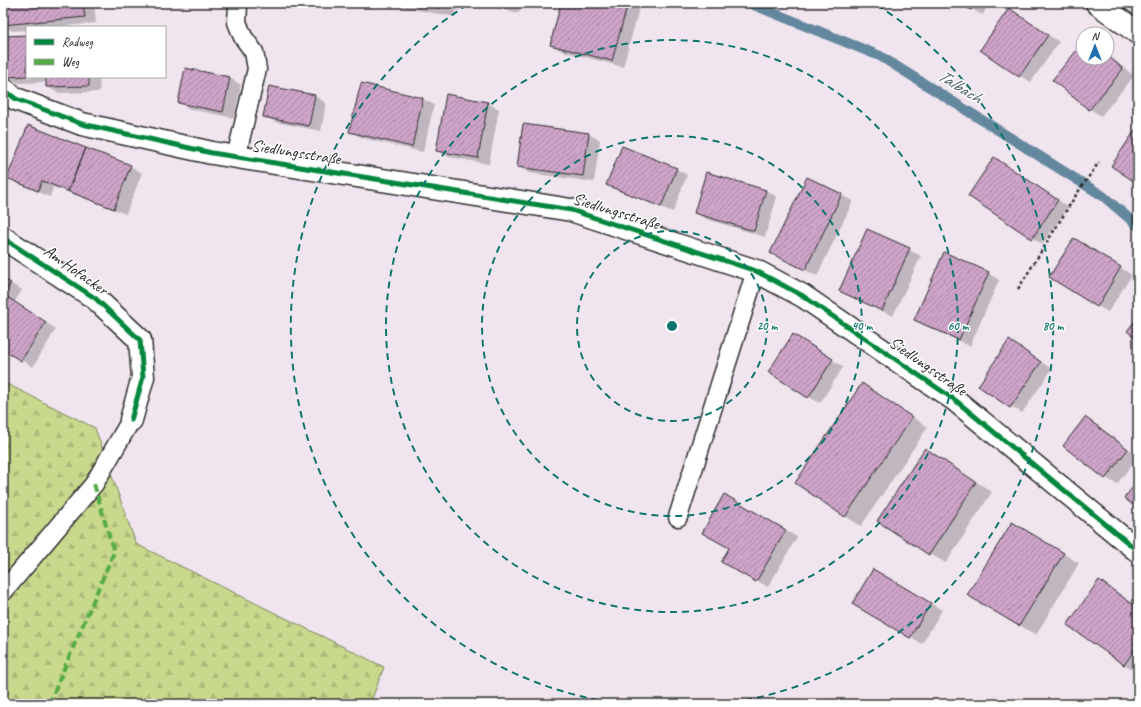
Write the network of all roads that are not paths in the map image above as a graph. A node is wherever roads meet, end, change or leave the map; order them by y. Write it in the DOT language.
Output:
graph roads {
  1 [pos="1097,3"];
  2 [pos="238,5"];
  3 [pos="1138,33"];
  4 [pos="3,89"];
  5 [pos="236,157"];
  6 [pos="3,238"];
  7 [pos="756,271"];
  8 [pos="131,420"];
  9 [pos="678,517"];
  10 [pos="1138,551"];
  11 [pos="3,592"];
  1 -- 3 [label="street"];
  2 -- 5 [label="lane"];
  4 -- 5 [label="street, Siedlungsstraße"];
  5 -- 7 [label="street, Siedlungsstraße"];
  6 -- 8 [label="street, Am Hofacker"];
  7 -- 9 [label="lane"];
  7 -- 10 [label="street, Siedlungsstraße"];
  8 -- 11 [label="lane"];
}
